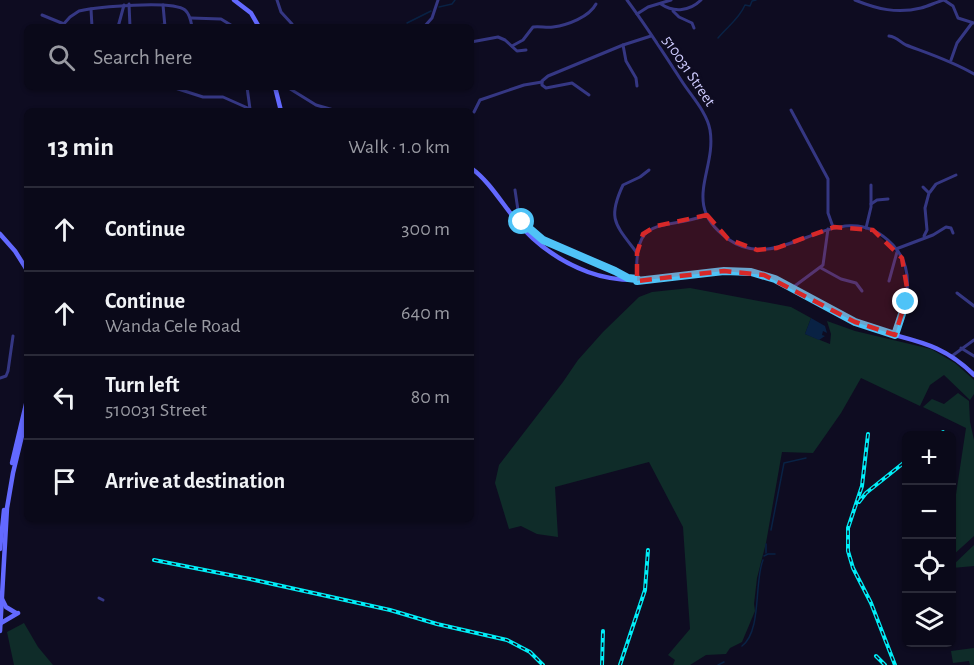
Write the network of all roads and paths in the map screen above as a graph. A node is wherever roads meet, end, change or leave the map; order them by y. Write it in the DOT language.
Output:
graph roads {
  1 [pos="234,0"];
  2 [pos="277,0"];
  3 [pos="438,0"];
  4 [pos="627,0"];
  5 [pos="670,0"];
  6 [pos="701,0"];
  7 [pos="855,0"];
  8 [pos="944,0"];
  9 [pos="141,2"];
  10 [pos="126,4"];
  11 [pos="596,4"];
  12 [pos="661,4"];
  13 [pos="163,5"];
  14 [pos="91,9"];
  15 [pos="672,10"];
  16 [pos="637,14"];
  17 [pos="42,15"];
  18 [pos="190,18"];
  19 [pos="973,23"];
  20 [pos="60,24"];
  21 [pos="63,24"];
  22 [pos="92,24"];
  23 [pos="119,24"];
  24 [pos="129,24"];
  25 [pos="165,24"];
  26 [pos="191,24"];
  27 [pos="231,24"];
  28 [pos="257,24"];
  29 [pos="292,24"];
  30 [pos="427,24"];
  31 [pos="694,28"];
  32 [pos="651,36"];
  33 [pos="890,36"];
  34 [pos="474,41"];
  35 [pos="623,45"];
  36 [pos="512,46"];
  37 [pos="526,50"];
  38 [pos="951,60"];
  39 [pos="974,74"];
  40 [pos="542,82"];
  41 [pos="637,86"];
  42 [pos="181,90"];
  43 [pos="248,90"];
  44 [pos="276,90"];
  45 [pos="292,90"];
  46 [pos="589,96"];
  47 [pos="246,108"];
  48 [pos="251,108"];
  49 [pos="280,108"];
  50 [pos="326,108"];
  51 [pos="791,110"];
  52 [pos="474,112"];
  53 [pos="649,170"];
  54 [pos="474,171"];
  55 [pos="956,175"];
  56 [pos="871,185"];
  57 [pos="923,187"];
  58 [pos="515,190"];
  59 [pos="929,194"];
  60 [pos="888,199"];
  61 [pos="871,204"];
  62 [pos="707,215"];
  63 [pos="833,227"];
  64 [pos="866,228"];
  65 [pos="828,229"];
  66 [pos="953,232"];
  67 [pos="0,234"];
  68 [pos="923,238"];
  69 [pos="897,250"];
  70 [pos="637,253"];
  71 [pos="24,265"];
  72 [pos="821,268"];
  73 [pos="637,280"];
  74 [pos="889,281"];
  75 [pos="792,288"];
  76 [pos="862,291"];
  77 [pos="957,293"];
  78 [pos="974,306"];
  79 [pos="895,335"];
  80 [pos="13,336"];
  81 [pos="974,340"];
  82 [pos="961,348"];
  83 [pos="952,356"];
  84 [pos="974,356"];
  85 [pos="974,375"];
  86 [pos="0,378"];
  87 [pos="24,412"];
  88 [pos="24,427"];
  89 [pos="24,442"];
  90 [pos="19,448"];
  91 [pos="0,549"];
  92 [pos="2,596"];
  93 [pos="0,623"];
  94 [pos="0,631"];
  1 -- 28 [label="street"];
  2 -- 29 [label="street"];
  3 -- 30 [label="street"];
  4 -- 16 [label="street, 510031 Street"];
  5 -- 12 [label="street"];
  6 -- 15 [label="street"];
  7 -- 8 [label="street"];
  8 -- 19 [label="street"];
  9 -- 10 [label="street"];
  9 -- 13 [label="street"];
  10 -- 14 [label="street"];
  10 -- 23 [label="street"];
  10 -- 24 [label="street"];
  11 -- 36 [label="street"];
  12 -- 15 [label="street"];
  12 -- 16 [label="street"];
  13 -- 18 [label="street"];
  13 -- 25 [label="street"];
  14 -- 21 [label="street"];
  14 -- 22 [label="street"];
  15 -- 31 [label="street"];
  16 -- 32 [label="street, 510031 Street"];
  17 -- 20 [label="street"];
  18 -- 26 [label="street"];
  18 -- 27 [label="street"];
  19 -- 38 [label="street"];
  32 -- 35 [label="street"];
  32 -- 62 [label="street, 510031 Street"];
  33 -- 38 [label="street"];
  34 -- 36 [label="street"];
  35 -- 40 [label="street"];
  35 -- 41 [label="street"];
  36 -- 37 [label="street"];
  38 -- 39 [label="street"];
  40 -- 46 [label="street"];
  40 -- 52 [label="street"];
  42 -- 47 [label="street"];
  43 -- 48 [label="street"];
  44 -- 49 [label="street"];
  45 -- 50 [label="street"];
  51 -- 63 [label="street"];
  53 -- 70 [label="street"];
  54 -- 73 [label="street"];
  55 -- 59 [label="street"];
  56 -- 61 [label="street"];
  57 -- 59 [label="street"];
  58 -- 73 [label="street"];
  59 -- 68 [label="street"];
  60 -- 61 [label="street"];
  61 -- 64 [label="street"];
  62 -- 65 [label="street"];
  62 -- 70 [label="street"];
  63 -- 64 [label="street"];
  63 -- 65 [label="street"];
  64 -- 69 [label="street"];
  65 -- 72 [label="street"];
  66 -- 68 [label="street"];
  67 -- 71 [label="street"];
  68 -- 69 [label="street"];
  69 -- 74 [label="street"];
  69 -- 79 [label="street"];
  70 -- 73 [label="street"];
  72 -- 75 [label="street"];
  72 -- 76 [label="street"];
  73 -- 75 [label="street"];
  75 -- 79 [label="street"];
  77 -- 78 [label="street"];
  79 -- 83 [label="street"];
  80 -- 86 [label="street"];
  81 -- 82 [label="street"];
  82 -- 83 [label="street"];
  82 -- 84 [label="street"];
  83 -- 85 [label="street"];
  87 -- 91 [label="street"];
  88 -- 90 [label="street"];
  89 -- 90 [label="street"];
  90 -- 92 [label="street"];
  92 -- 93 [label="street"];
  92 -- 93 [label="street"];
  93 -- 94 [label="street"];
}
